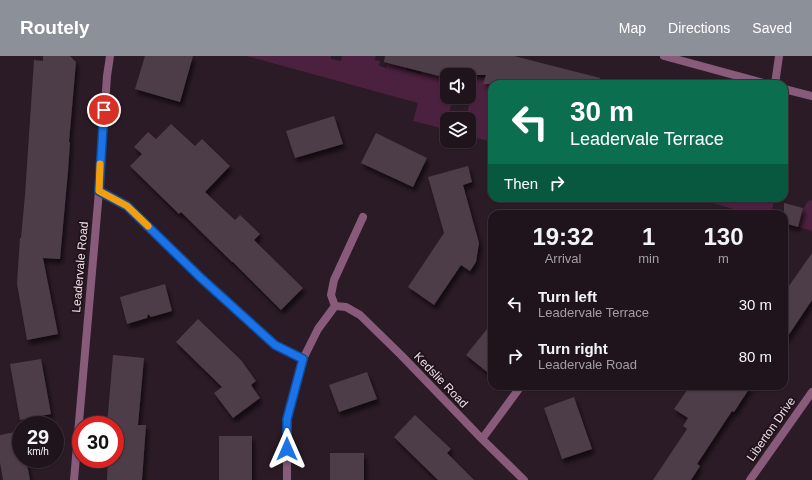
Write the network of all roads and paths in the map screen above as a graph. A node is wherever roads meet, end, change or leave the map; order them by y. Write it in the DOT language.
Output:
graph roads {
  1 [pos="110,56"];
  2 [pos="664,56"];
  3 [pos="779,56"];
  4 [pos="752,80"];
  5 [pos="776,80"];
  6 [pos="788,90"];
  7 [pos="812,96"];
  8 [pos="99,191"];
  9 [pos="363,217"];
  10 [pos="335,306"];
  11 [pos="303,359"];
  12 [pos="518,390"];
  13 [pos="812,392"];
  14 [pos="482,439"];
  15 [pos="74,480"];
  16 [pos="287,480"];
  17 [pos="524,480"];
  18 [pos="750,480"];
  1 -- 8 [label="street, Leadervale Road"];
  2 -- 4 [label="street"];
  3 -- 5 [label="street"];
  6 -- 7 [label="street"];
  8 -- 11 [label="street"];
  8 -- 15 [label="street, Leadervale Road"];
  9 -- 10 [label="street"];
  10 -- 11 [label="street"];
  10 -- 14 [label="street, Kedslie Road"];
  11 -- 16 [label="street"];
  12 -- 14 [label="street"];
  13 -- 18 [label="street, Liberton Drive"];
  14 -- 17 [label="street, Kedslie Road"];
}
